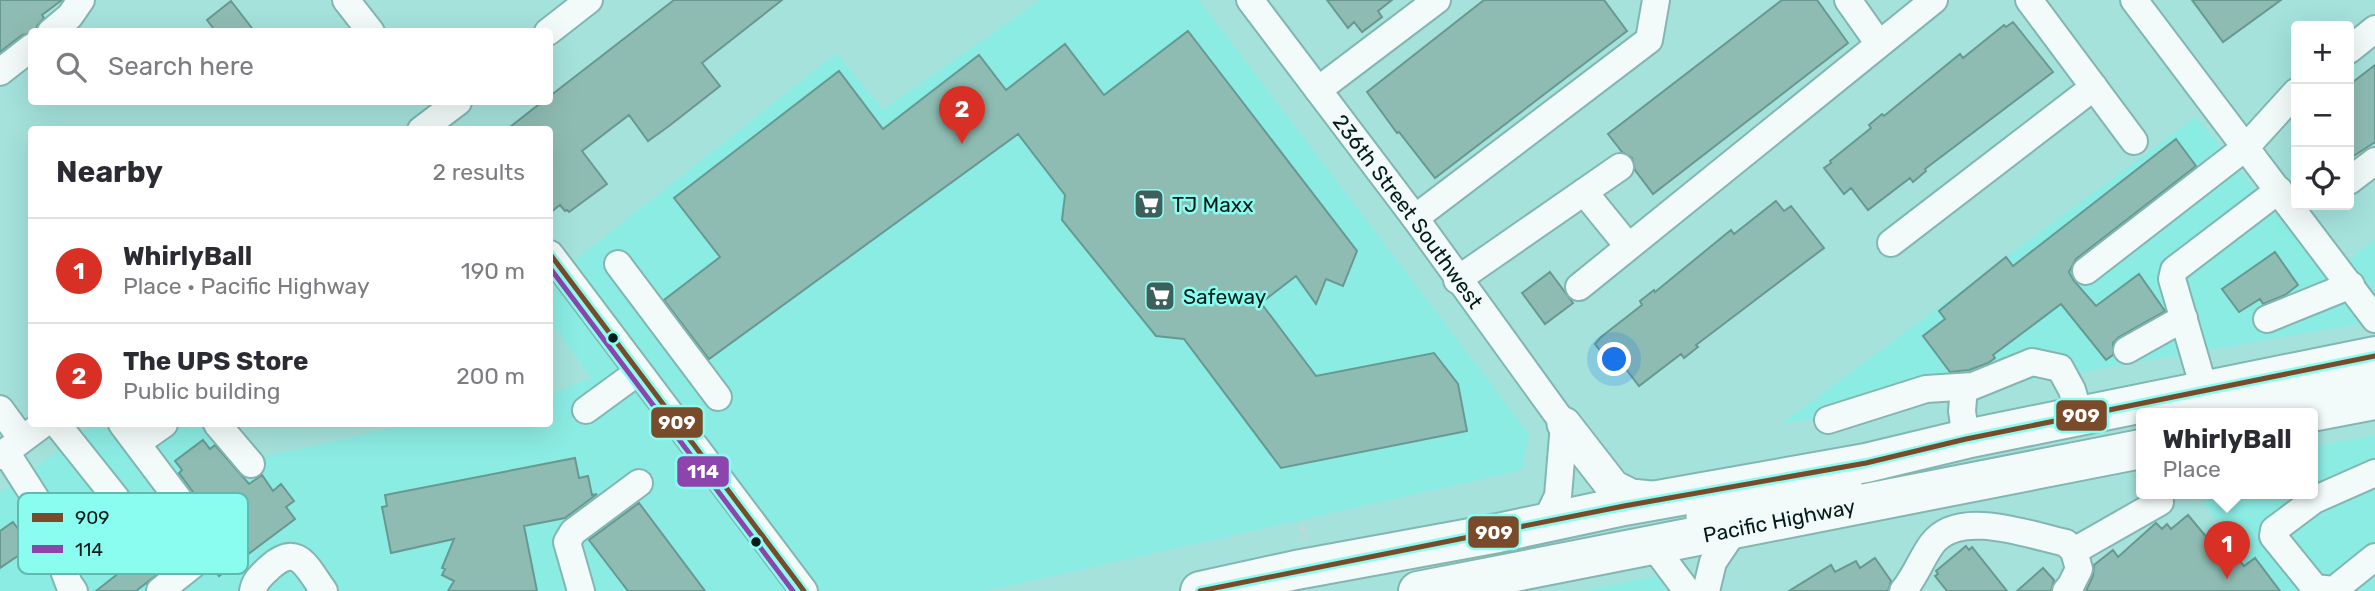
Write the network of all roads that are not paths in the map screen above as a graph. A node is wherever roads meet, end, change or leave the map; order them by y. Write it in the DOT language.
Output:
graph roads {
  1 [pos="81,0"];
  2 [pos="346,0"];
  3 [pos="589,0"];
  4 [pos="1250,0"];
  5 [pos="1437,0"];
  6 [pos="1656,0"];
  7 [pos="1847,0"];
  8 [pos="1934,0"];
  9 [pos="2029,0"];
  10 [pos="2134,0"];
  11 [pos="56,28"];
  12 [pos="368,28"];
  13 [pos="553,28"];
  14 [pos="2375,29"];
  15 [pos="1879,44"];
  16 [pos="2354,46"];
  17 [pos="28,50"];
  18 [pos="0,72"];
  19 [pos="2094,87"];
  20 [pos="1318,90"];
  21 [pos="2291,98"];
  22 [pos="2134,141"];
  23 [pos="2246,147"];
  24 [pos="2375,161"];
  25 [pos="1620,167"];
  26 [pos="2354,177"];
  27 [pos="2279,190"];
  28 [pos="1584,192"];
  29 [pos="2308,211"];
  30 [pos="1415,218"];
  31 [pos="1891,243"];
  32 [pos="1628,246"];
  33 [pos="553,258"];
  34 [pos="618,264"];
  35 [pos="2086,271"];
  36 [pos="1457,280"];
  37 [pos="2351,285"];
  38 [pos="1580,287"];
  39 [pos="2184,318"];
  40 [pos="2267,319"];
  41 [pos="2375,319"];
  42 [pos="2127,350"];
  43 [pos="2375,356"];
  44 [pos="638,372"];
  45 [pos="2375,379"];
  46 [pos="1964,387"];
  47 [pos="718,397"];
  48 [pos="2375,400"];
  49 [pos="2215,402"];
  50 [pos="2161,408"];
  51 [pos="0,409"];
  52 [pos="586,410"];
  53 [pos="2136,411"];
  54 [pos="2318,411"];
  55 [pos="2080,417"];
  56 [pos="1828,420"];
  57 [pos="1564,424"];
  58 [pos="59,427"];
  59 [pos="153,427"];
  60 [pos="220,427"];
  61 [pos="130,433"];
  62 [pos="1966,439"];
  63 [pos="18,443"];
  64 [pos="2136,450"];
  65 [pos="1866,463"];
  66 [pos="251,464"];
  67 [pos="2375,473"];
  68 [pos="639,483"];
  69 [pos="35,493"];
  70 [pos="112,493"];
  71 [pos="174,493"];
  72 [pos="2318,495"];
  73 [pos="1665,499"];
  74 [pos="2311,499"];
  75 [pos="2160,502"];
  76 [pos="1546,521"];
  77 [pos="1736,528"];
  78 [pos="1652,544"];
  79 [pos="2074,551"];
  80 [pos="778,557"];
  81 [pos="2375,557"];
  82 [pos="65,574"];
  83 [pos="182,574"];
  84 [pos="1526,580"];
  85 [pos="1909,589"];
  86 [pos="1425,590"];
  87 [pos="74,591"];
  88 [pos="160,591"];
  89 [pos="253,591"];
  90 [pos="324,591"];
  91 [pos="581,591"];
  92 [pos="785,591"];
  93 [pos="804,591"];
  94 [pos="1200,591"];
  95 [pos="1687,591"];
  96 [pos="1706,591"];
  97 [pos="2066,591"];
  1 -- 11 [label="street"];
  2 -- 12 [label="street"];
  3 -- 13 [label="street"];
  4 -- 20 [label="street, 236th Street Southwest"];
  5 -- 20 [label="street"];
  6 -- 30 [label="street"];
  7 -- 15 [label="street"];
  8 -- 15 [label="street"];
  9 -- 19 [label="street"];
  10 -- 23 [label="street"];
  14 -- 16 [label="street"];
  15 -- 32 [label="street"];
  17 -- 18 [label="street"];
  19 -- 22 [label="street"];
  19 -- 31 [label="street"];
  20 -- 30 [label="street, 236th Street Southwest"];
  21 -- 23 [label="street"];
  23 -- 27 [label="street"];
  23 -- 35 [label="street"];
  24 -- 26 [label="street"];
  25 -- 28 [label="street"];
  27 -- 29 [label="street"];
  27 -- 39 [label="street"];
  28 -- 32 [label="street"];
  28 -- 36 [label="street"];
  29 -- 37 [label="street"];
  30 -- 36 [label="street, 236th Street Southwest"];
  32 -- 38 [label="street"];
  33 -- 44 [label="street"];
  34 -- 47 [label="street"];
  36 -- 57 [label="street, 236th Street Southwest"];
  37 -- 40 [label="street"];
  37 -- 41 [label="street"];
  39 -- 42 [label="street"];
  39 -- 49 [label="street"];
  43 -- 49 [label="highway, Pacific Highway"];
  44 -- 52 [label="street"];
  44 -- 80 [label="street"];
  45 -- 49 [label="main road"];
  46 -- 55 [label="street"];
  46 -- 56 [label="street"];
  46 -- 62 [label="street"];
  48 -- 54 [label="highway"];
  49 -- 50 [label="highway, Pacific Highway"];
  51 -- 63 [label="street"];
  53 -- 55 [label="highway, Pacific Highway"];
  55 -- 62 [label="highway, Pacific Highway"];
  57 -- 73 [label="main road"];
  57 -- 76 [label="street"];
  58 -- 70 [label="street"];
  59 -- 61 [label="street"];
  60 -- 66 [label="street"];
  61 -- 71 [label="street"];
  62 -- 65 [label="highway, Pacific Highway"];
  63 -- 69 [label="street"];
  64 -- 77 [label="highway, Pacific Highway"];
  65 -- 73 [label="highway, Pacific Highway"];
  65 -- 78 [label="main road"];
  67 -- 72 [label="street"];
  68 -- 91 [label="street"];
  73 -- 76 [label="highway, Pacific Highway"];
  74 -- 81 [label="street"];
  75 -- 79 [label="street"];
  76 -- 94 [label="highway, Pacific Highway"];
  77 -- 78 [label="highway, Pacific Highway"];
  77 -- 96 [label="street"];
  78 -- 84 [label="highway, Pacific Highway"];
  78 -- 95 [label="street"];
  79 -- 85 [label="street"];
  79 -- 97 [label="street"];
  80 -- 92 [label="street"];
  80 -- 93 [label="street"];
  82 -- 87 [label="street"];
  83 -- 88 [label="street"];
  84 -- 86 [label="highway, Pacific Highway"];
  89 -- 90 [label="street"];
}
